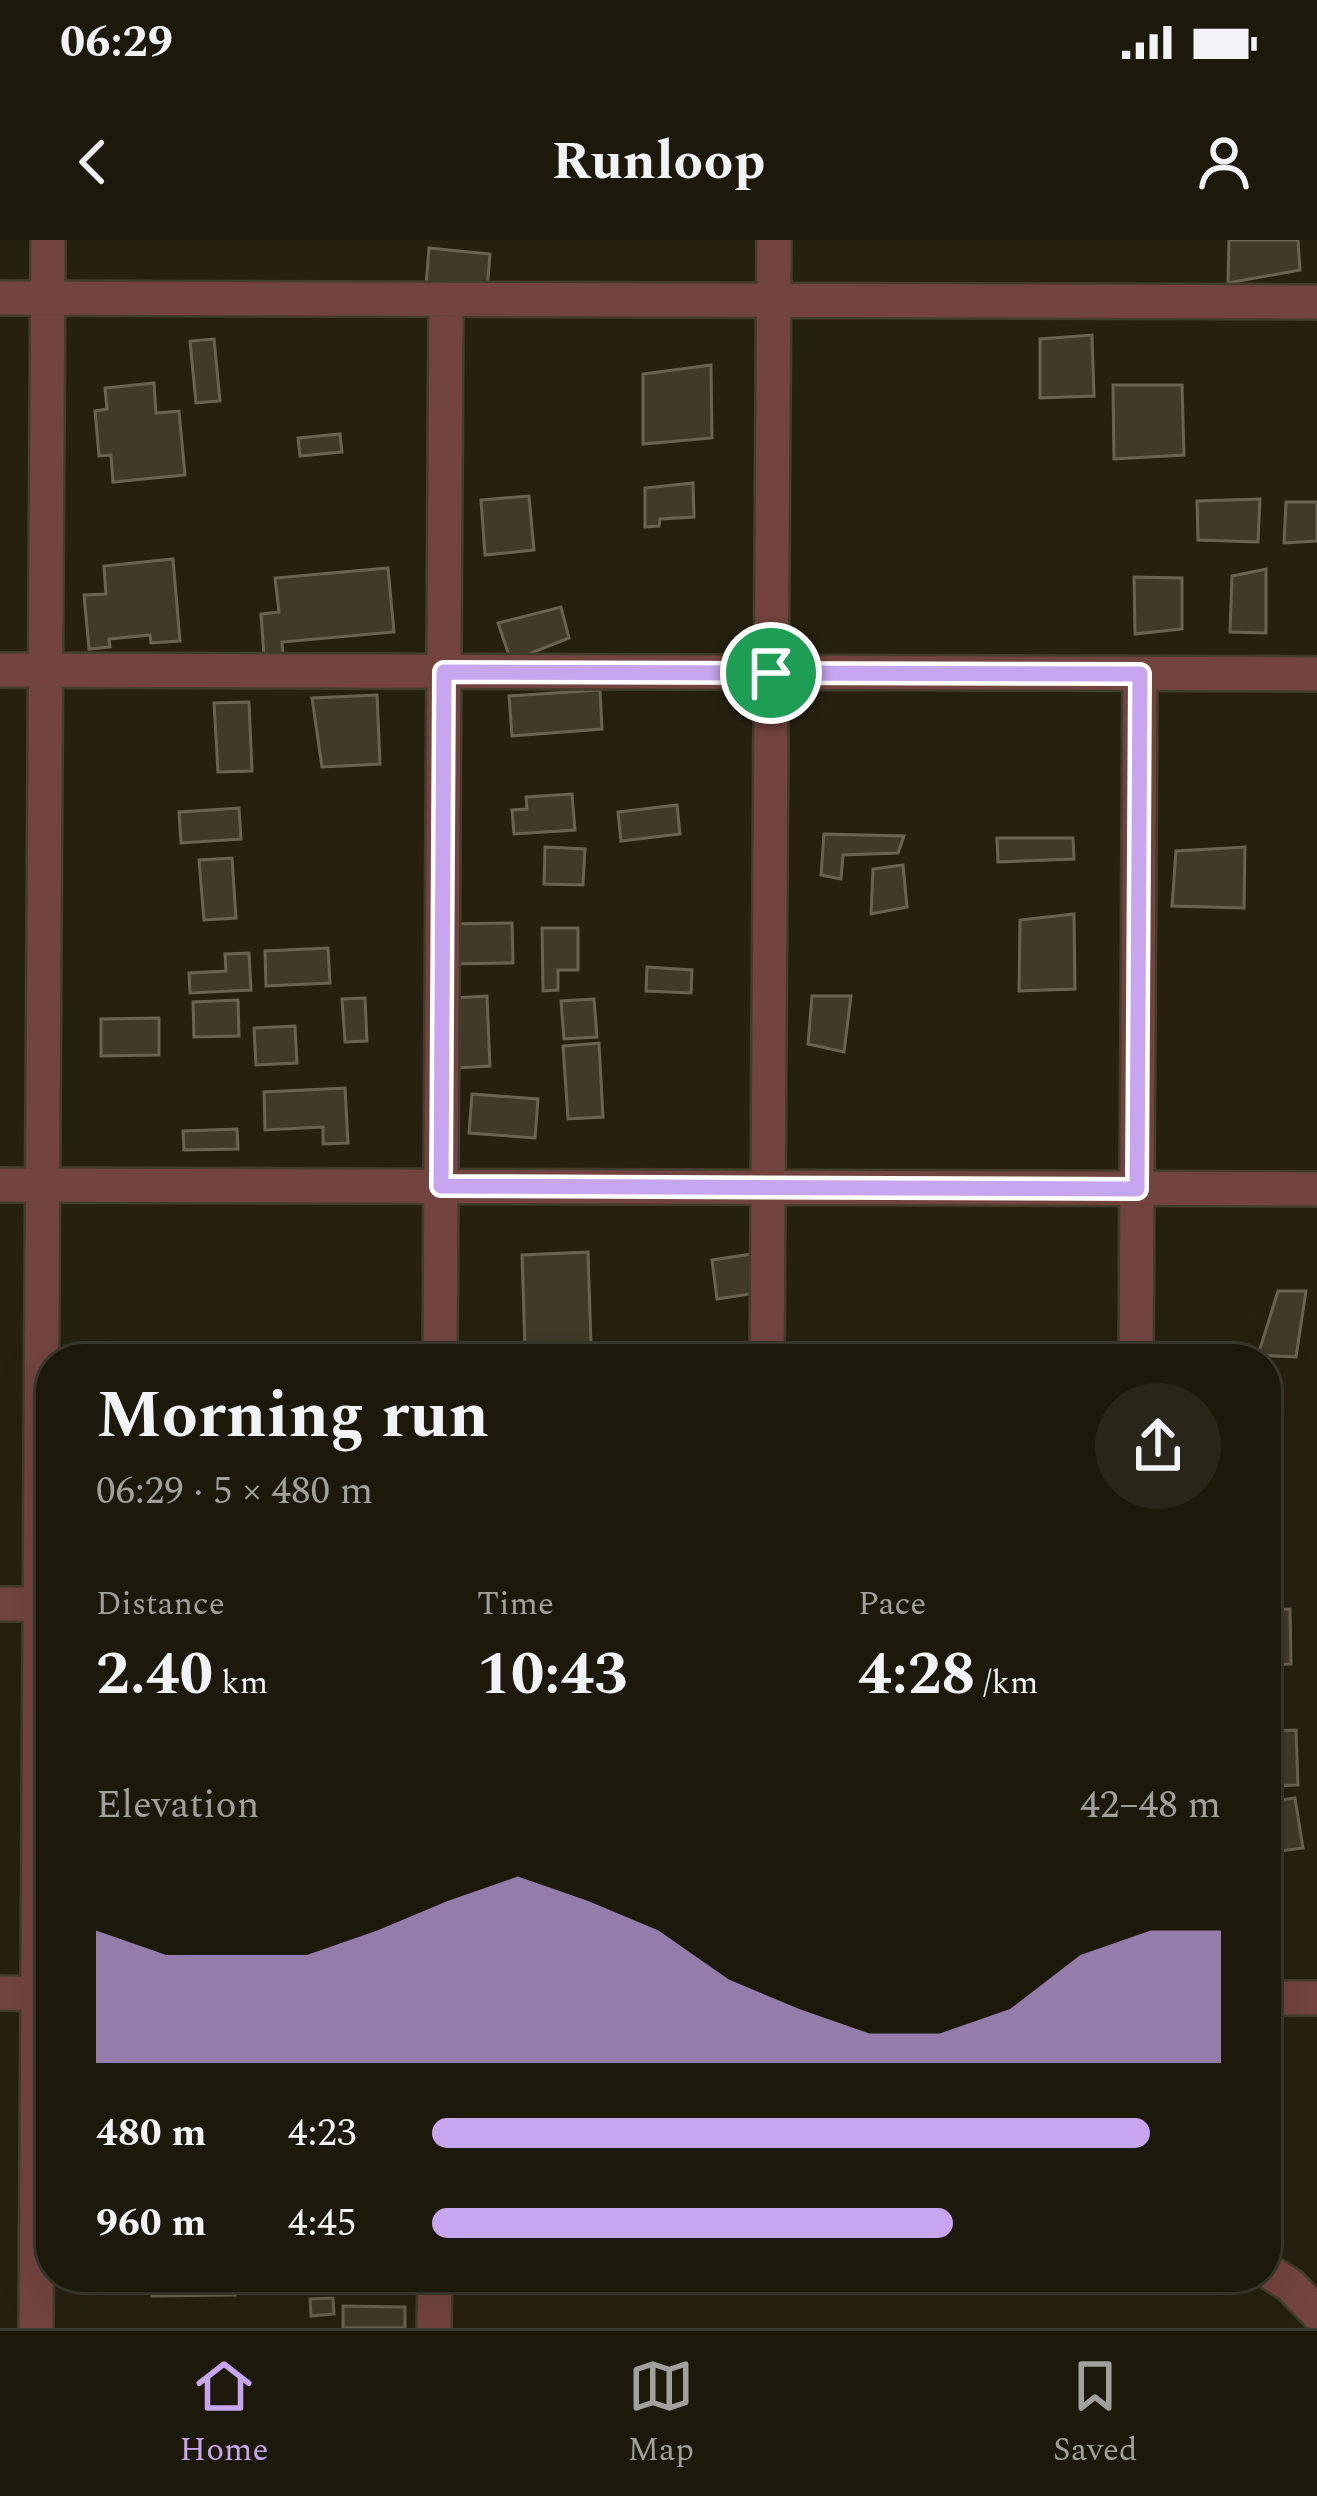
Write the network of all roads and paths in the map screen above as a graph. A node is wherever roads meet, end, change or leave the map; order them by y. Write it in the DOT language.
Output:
graph roads {
  1 [pos="48,240"];
  2 [pos="773,240"];
  3 [pos="0,298"];
  4 [pos="48,298"];
  5 [pos="446,300"];
  6 [pos="773,301"];
  7 [pos="1317,302"];
  8 [pos="0,670"];
  9 [pos="45,670"];
  10 [pos="444,672"];
  11 [pos="771,673"];
  12 [pos="1140,674"];
  13 [pos="1317,674"];
  14 [pos="0,1185"];
  15 [pos="42,1185"];
  16 [pos="441,1186"];
  17 [pos="768,1187"];
  18 [pos="1137,1189"];
  19 [pos="1317,1189"];
  20 [pos="41,1344"];
  21 [pos="440,1344"];
  22 [pos="767,1344"];
  23 [pos="1136,1344"];
  24 [pos="0,1604"];
  25 [pos="36,1604"];
  26 [pos="0,1994"];
  27 [pos="36,1994"];
  28 [pos="1281,1998"];
  29 [pos="1317,1998"];
  30 [pos="1281,2279"];
  31 [pos="37,2292"];
  32 [pos="435,2292"];
  33 [pos="1317,2314"];
  34 [pos="36,2328"];
  35 [pos="434,2328"];
  1 -- 4 [label="street"];
  2 -- 6 [label="street"];
  3 -- 4 [label="street"];
  4 -- 5 [label="street"];
  4 -- 9 [label="street"];
  5 -- 6 [label="street"];
  5 -- 10 [label="street"];
  6 -- 7 [label="street"];
  6 -- 11 [label="street"];
  8 -- 9 [label="street"];
  9 -- 10 [label="street"];
  9 -- 15 [label="street"];
  10 -- 11 [label="street"];
  10 -- 16 [label="street"];
  11 -- 12 [label="street"];
  11 -- 17 [label="street"];
  12 -- 13 [label="street"];
  12 -- 18 [label="street"];
  14 -- 15 [label="street"];
  15 -- 16 [label="street"];
  15 -- 20 [label="street"];
  16 -- 17 [label="street"];
  16 -- 21 [label="street"];
  17 -- 18 [label="street"];
  17 -- 22 [label="street"];
  18 -- 19 [label="street"];
  18 -- 23 [label="street"];
  24 -- 25 [label="street"];
  26 -- 27 [label="street"];
  28 -- 29 [label="street"];
  30 -- 33 [label="street"];
  31 -- 34 [label="street"];
  32 -- 35 [label="street"];
}
